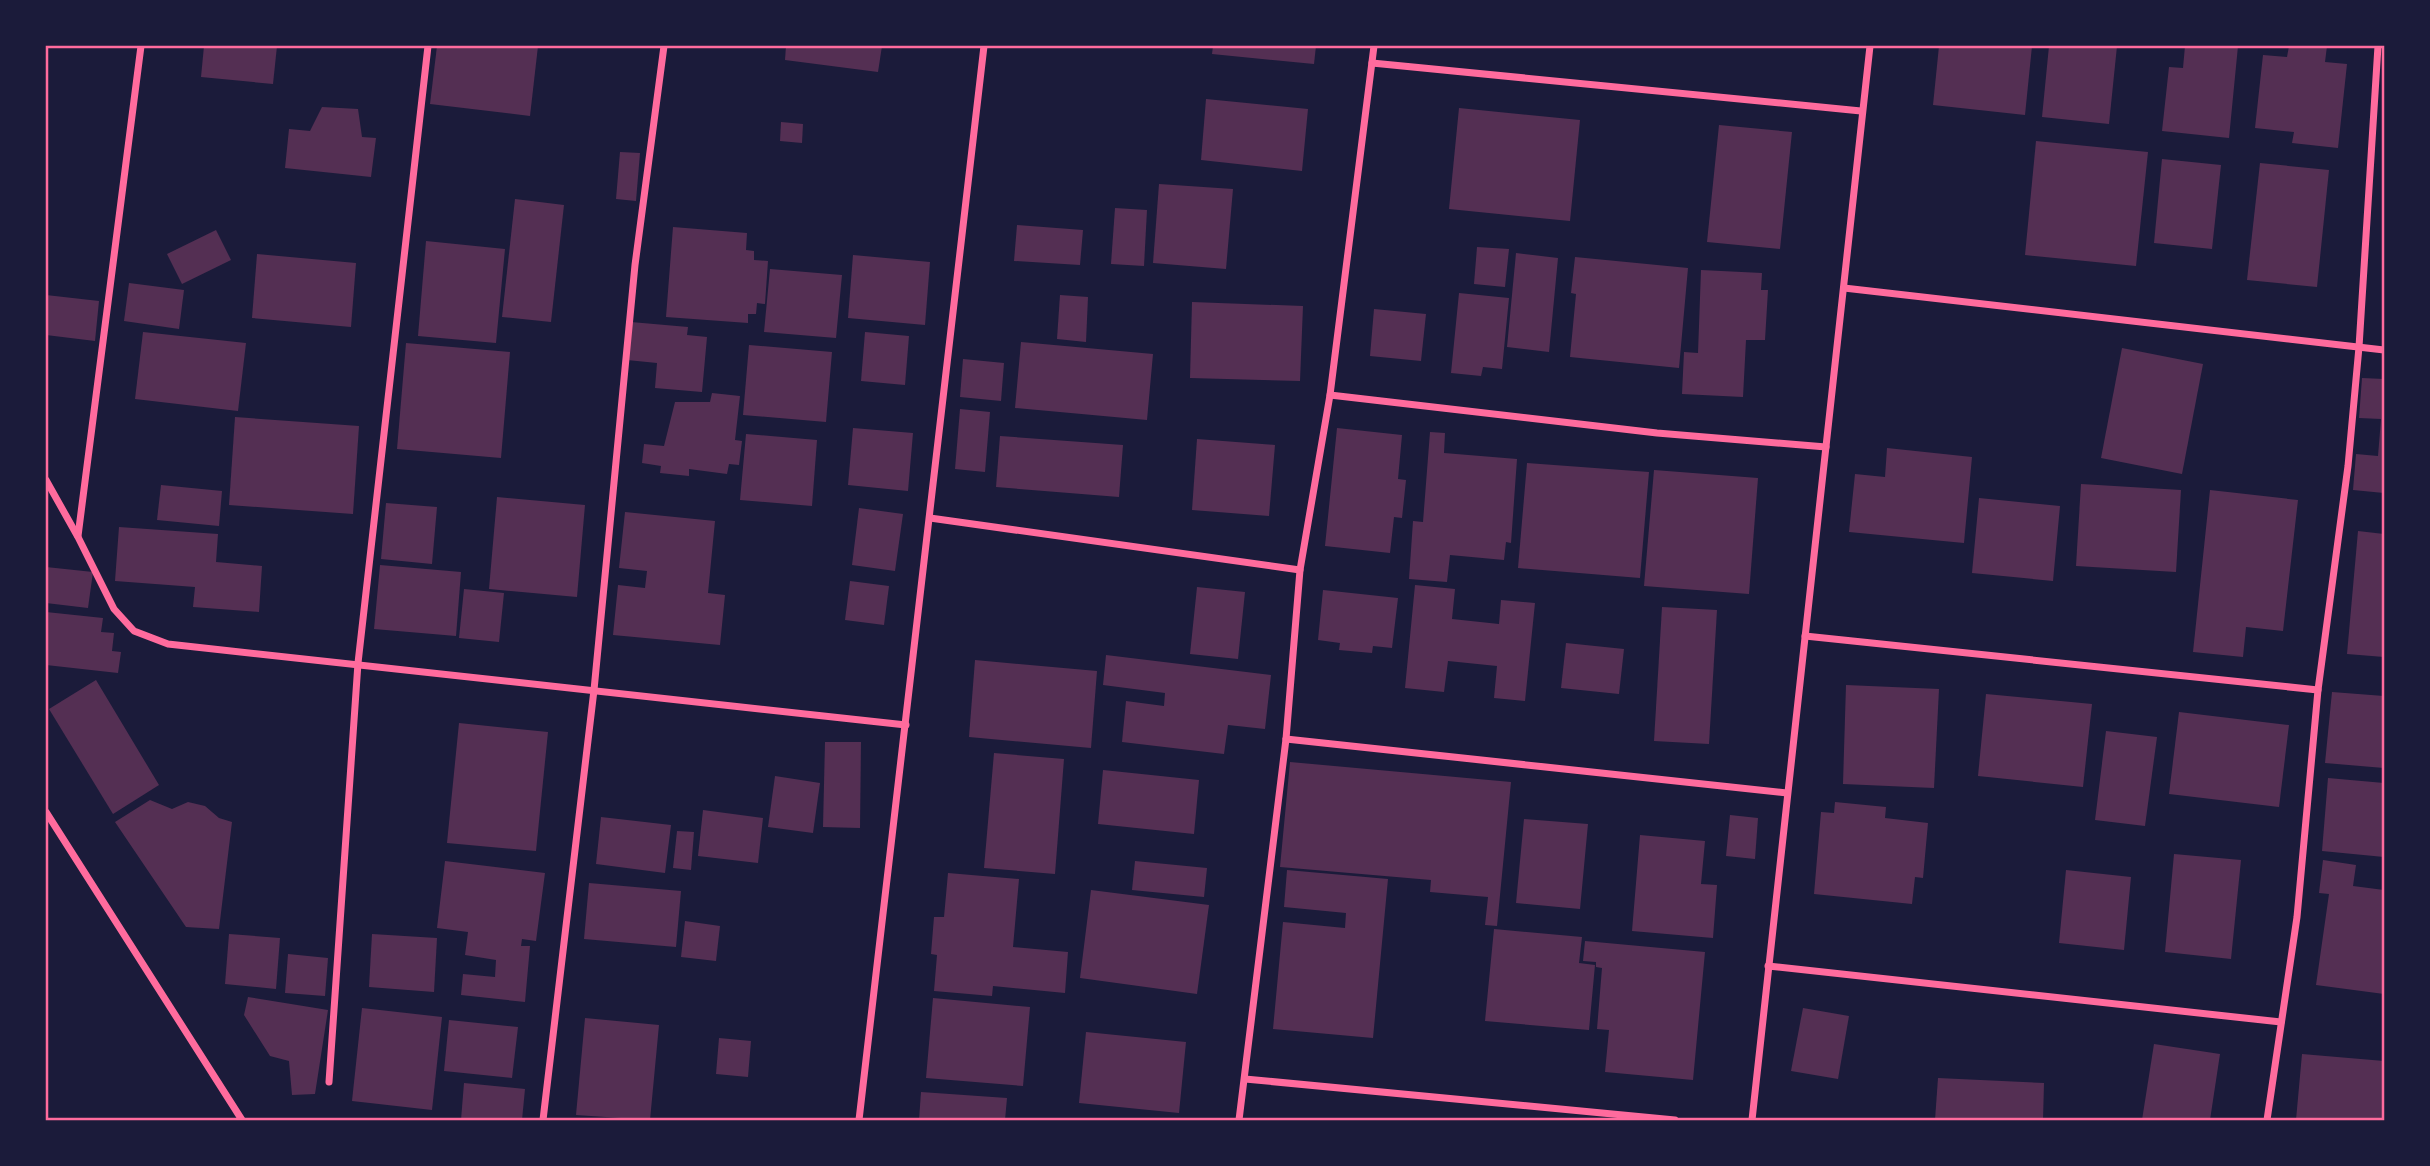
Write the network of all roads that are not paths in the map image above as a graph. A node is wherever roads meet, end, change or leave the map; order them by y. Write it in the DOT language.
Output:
graph roads {
  1 [pos="141,46"];
  2 [pos="428,46"];
  3 [pos="664,46"];
  4 [pos="984,46"];
  5 [pos="1374,46"];
  6 [pos="1870,46"];
  7 [pos="2378,46"];
  8 [pos="1372,63"];
  9 [pos="1861,111"];
  10 [pos="1844,288"];
  11 [pos="2359,347"];
  12 [pos="2385,350"];
  13 [pos="1329,395"];
  14 [pos="1826,447"];
  15 [pos="46,480"];
  16 [pos="930,518"];
  17 [pos="78,537"];
  18 [pos="1300,570"];
  19 [pos="1805,636"];
  20 [pos="358,663"];
  21 [pos="594,690"];
  22 [pos="2318,690"];
  23 [pos="906,725"];
  24 [pos="1286,739"];
  25 [pos="1787,793"];
  26 [pos="46,812"];
  27 [pos="1768,966"];
  28 [pos="2281,1022"];
  29 [pos="1245,1079"];
  30 [pos="329,1082"];
  31 [pos="242,1121"];
  32 [pos="543,1121"];
  33 [pos="859,1121"];
  34 [pos="1239,1121"];
  35 [pos="1675,1121"];
  36 [pos="1752,1121"];
  37 [pos="2267,1121"];
  1 -- 17 [label="street"];
  2 -- 20 [label="street"];
  3 -- 21 [label="street"];
  4 -- 16 [label="street"];
  5 -- 8 [label="street"];
  6 -- 9 [label="street"];
  7 -- 11 [label="street"];
  8 -- 9 [label="street"];
  8 -- 13 [label="street"];
  9 -- 10 [label="street"];
  10 -- 11 [label="street"];
  10 -- 14 [label="street"];
  11 -- 12 [label="street"];
  11 -- 22 [label="street"];
  13 -- 14 [label="street"];
  13 -- 18 [label="street"];
  14 -- 19 [label="street"];
  15 -- 17 [label="street"];
  16 -- 18 [label="street"];
  16 -- 23 [label="street"];
  17 -- 20 [label="street"];
  18 -- 24 [label="street"];
  19 -- 22 [label="street"];
  19 -- 25 [label="street"];
  20 -- 21 [label="street"];
  20 -- 30 [label="street"];
  21 -- 23 [label="street"];
  21 -- 32 [label="street"];
  22 -- 28 [label="street"];
  23 -- 33 [label="street"];
  24 -- 25 [label="street"];
  24 -- 29 [label="street"];
  25 -- 27 [label="street"];
  26 -- 31 [label="street"];
  27 -- 28 [label="street"];
  27 -- 36 [label="street"];
  28 -- 37 [label="street"];
  29 -- 34 [label="street"];
  29 -- 35 [label="street"];
}
